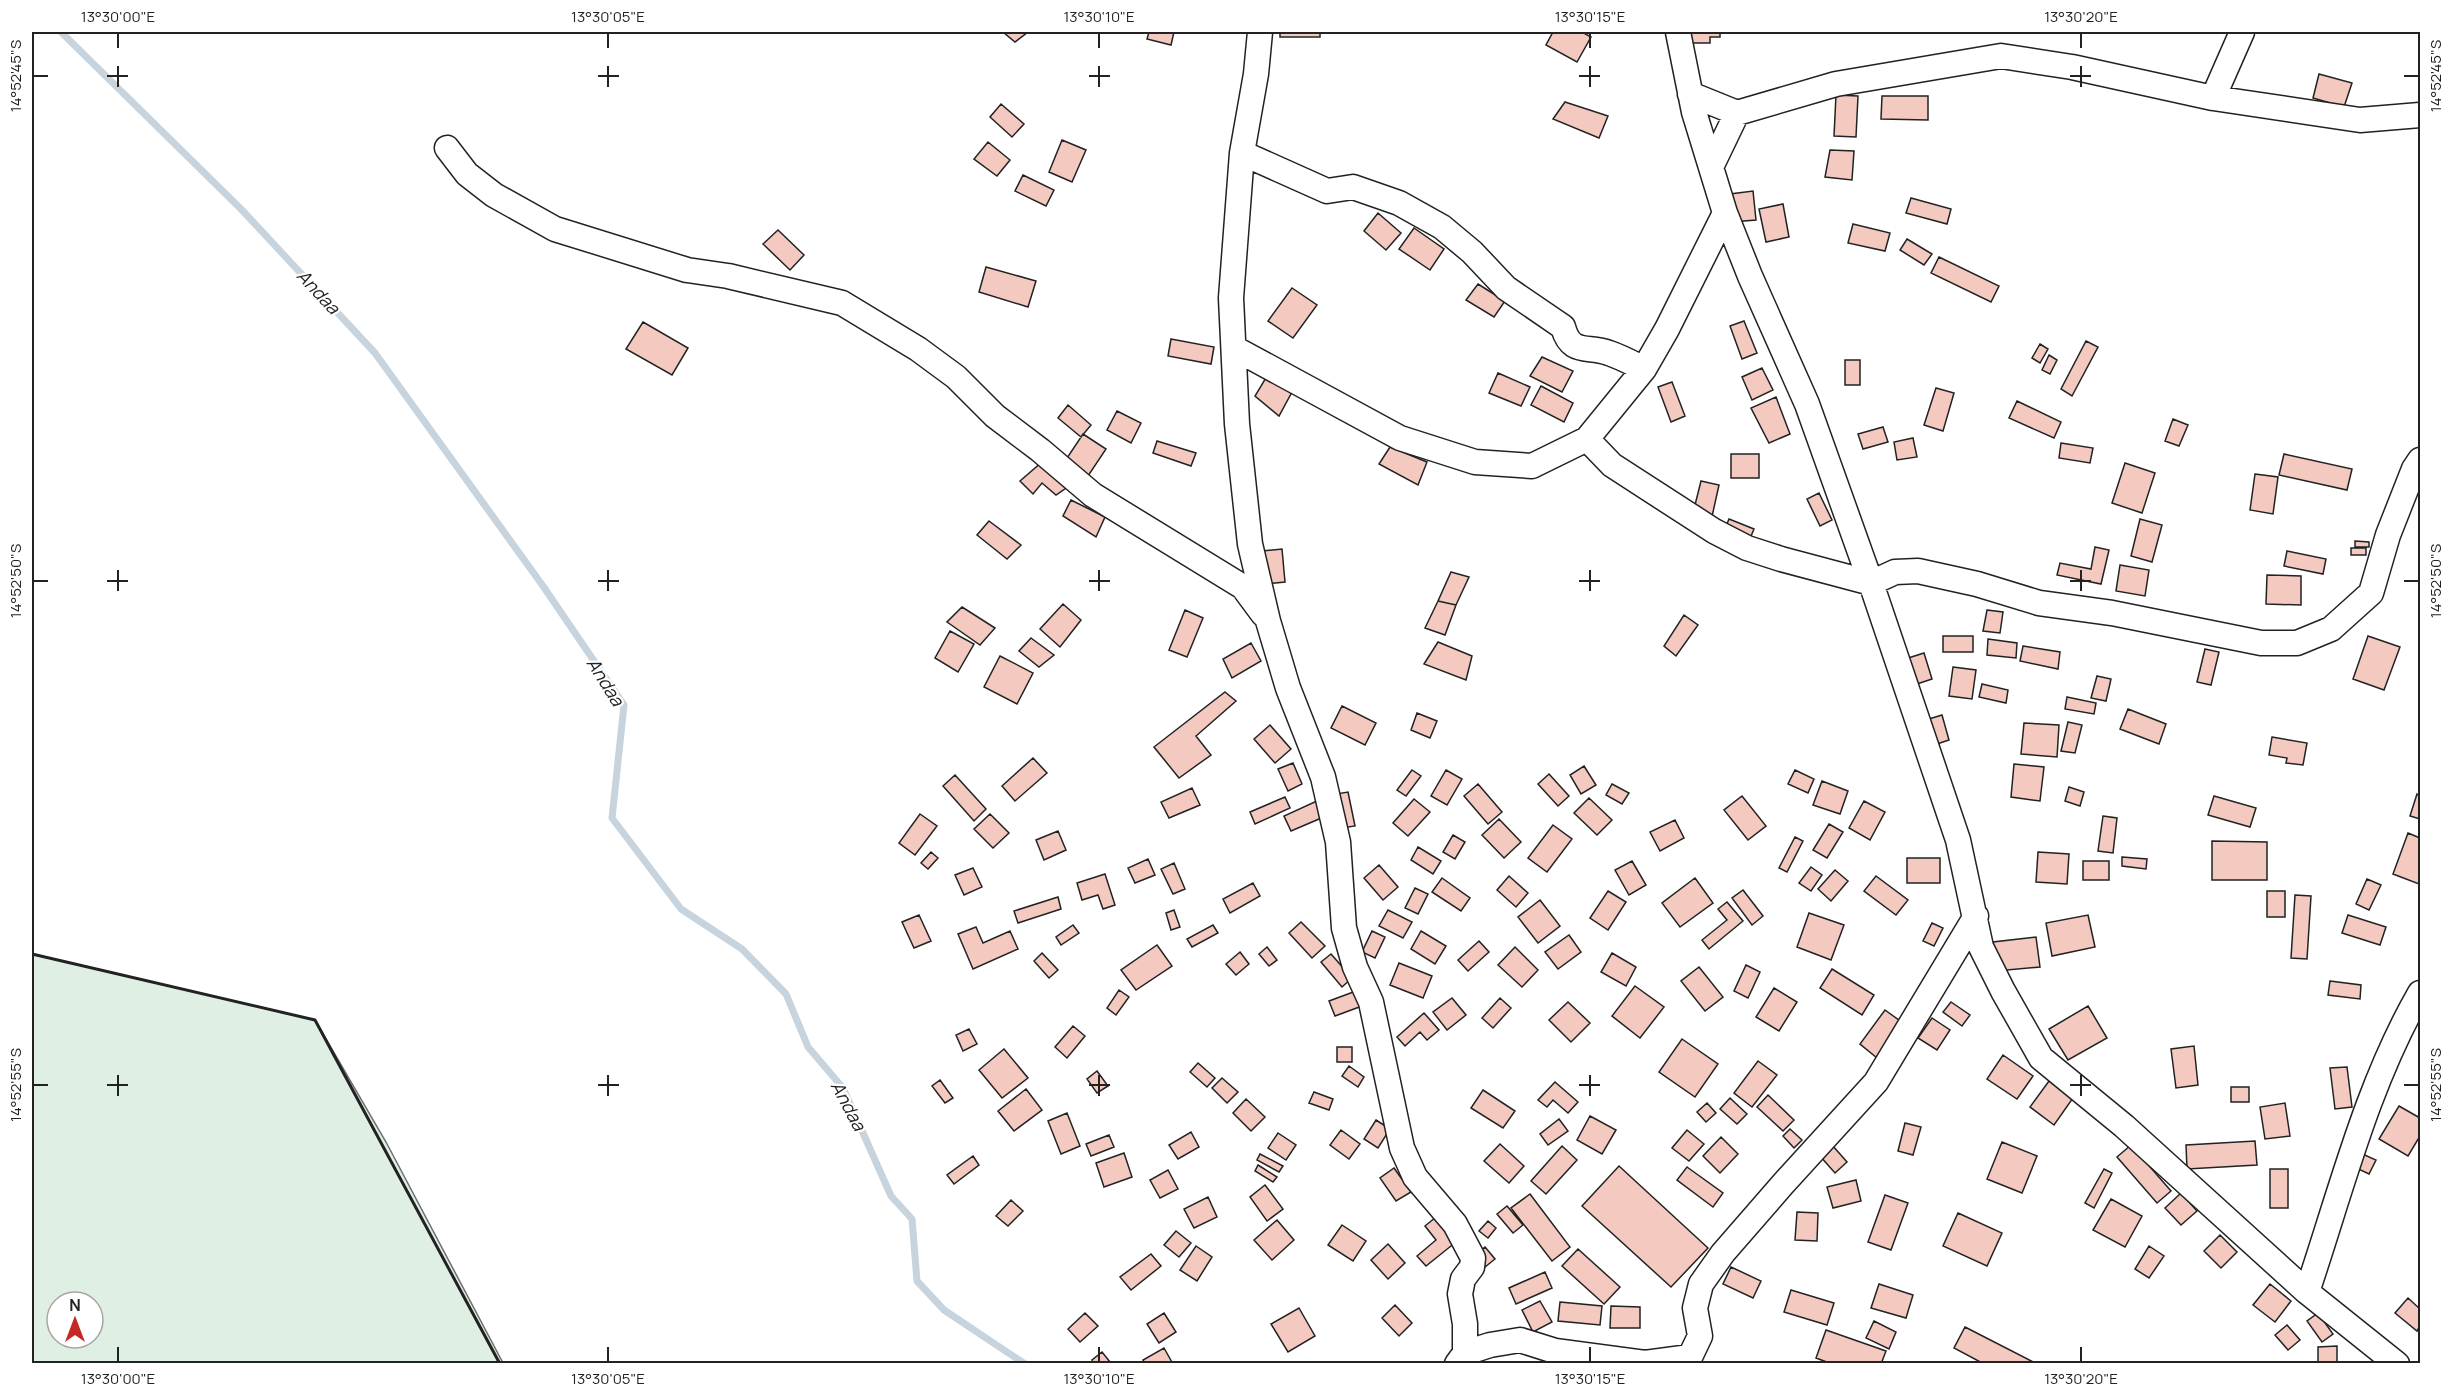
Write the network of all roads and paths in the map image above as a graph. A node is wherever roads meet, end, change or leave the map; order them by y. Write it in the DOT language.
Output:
graph roads {
  1 [pos="1260,32"];
  2 [pos="1678,32"];
  3 [pos="2242,32"];
  4 [pos="1690,94"];
  5 [pos="2213,98"];
  6 [pos="1737,113"];
  7 [pos="2421,115"];
  8 [pos="447,148"];
  9 [pos="1242,153"];
  10 [pos="1712,165"];
  11 [pos="1725,213"];
  12 [pos="1234,348"];
  13 [pos="1644,369"];
  14 [pos="1587,440"];
  15 [pos="2421,460"];
  16 [pos="1871,583"];
  17 [pos="1268,621"];
  18 [pos="1976,916"];
  19 [pos="2421,993"];
  20 [pos="2307,1292"];
  21 [pos="1461,1358"];
  22 [pos="2395,1363"];
  1 -- 9 [label="street"];
  2 -- 4 [label="street"];
  3 -- 5 [label="street"];
  4 -- 6 [label="street"];
  4 -- 10 [label="street"];
  5 -- 6 [label="street"];
  5 -- 7 [label="street"];
  6 -- 10 [label="street"];
  8 -- 17 [label="street"];
  9 -- 12 [label="street"];
  9 -- 13 [label="street"];
  10 -- 11 [label="street"];
  11 -- 13 [label="street"];
  11 -- 16 [label="street"];
  12 -- 14 [label="street"];
  12 -- 17 [label="street"];
  13 -- 14 [label="street"];
  14 -- 16 [label="street"];
  15 -- 16 [label="street"];
  16 -- 18 [label="street"];
  17 -- 21 [label="street"];
  18 -- 20 [label="street"];
  18 -- 21 [label="street"];
  19 -- 20 [label="street"];
  20 -- 22 [label="street"];
}
